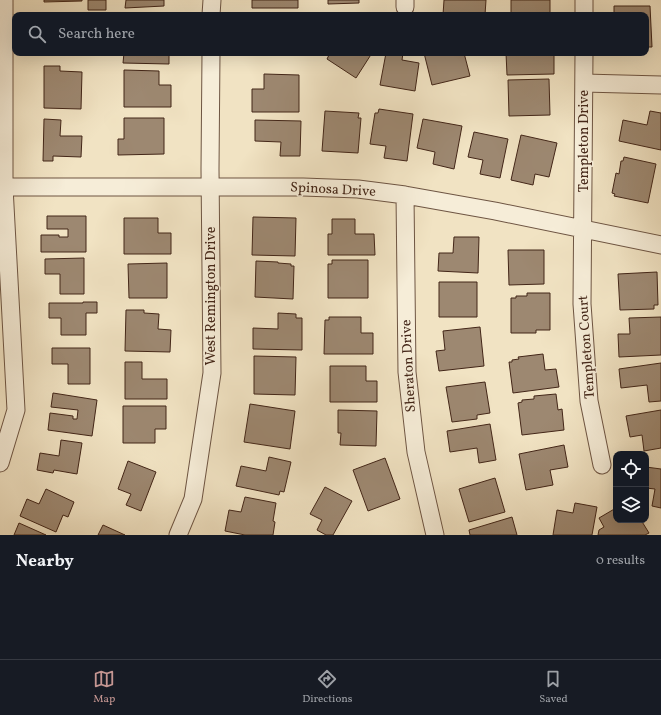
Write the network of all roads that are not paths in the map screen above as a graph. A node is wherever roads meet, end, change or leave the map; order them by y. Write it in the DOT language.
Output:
graph roads {
  1 [pos="4,0"];
  2 [pos="212,0"];
  3 [pos="584,0"];
  4 [pos="211,12"];
  5 [pos="584,12"];
  6 [pos="211,56"];
  7 [pos="584,56"];
  8 [pos="584,83"];
  9 [pos="661,85"];
  10 [pos="2,187"];
  11 [pos="211,188"];
  12 [pos="405,195"];
  13 [pos="584,228"];
  14 [pos="661,245"];
  15 [pos="0,463"];
  16 [pos="602,465"];
  17 [pos="178,535"];
  18 [pos="434,535"];
  1 -- 10 [label="street"];
  2 -- 4 [label="street"];
  3 -- 5 [label="street"];
  6 -- 11 [label="street, West Remington Drive"];
  7 -- 8 [label="street, Templeton Drive"];
  8 -- 9 [label="street"];
  8 -- 13 [label="street, Templeton Drive"];
  10 -- 11 [label="street, Spinosa Drive"];
  10 -- 15 [label="street"];
  11 -- 12 [label="street, Spinosa Drive"];
  11 -- 17 [label="street, West Remington Drive"];
  12 -- 13 [label="street, Spinosa Drive"];
  12 -- 18 [label="street, Sheraton Drive"];
  13 -- 14 [label="street, Spinosa Drive"];
  13 -- 16 [label="street, Templeton Court"];
}
